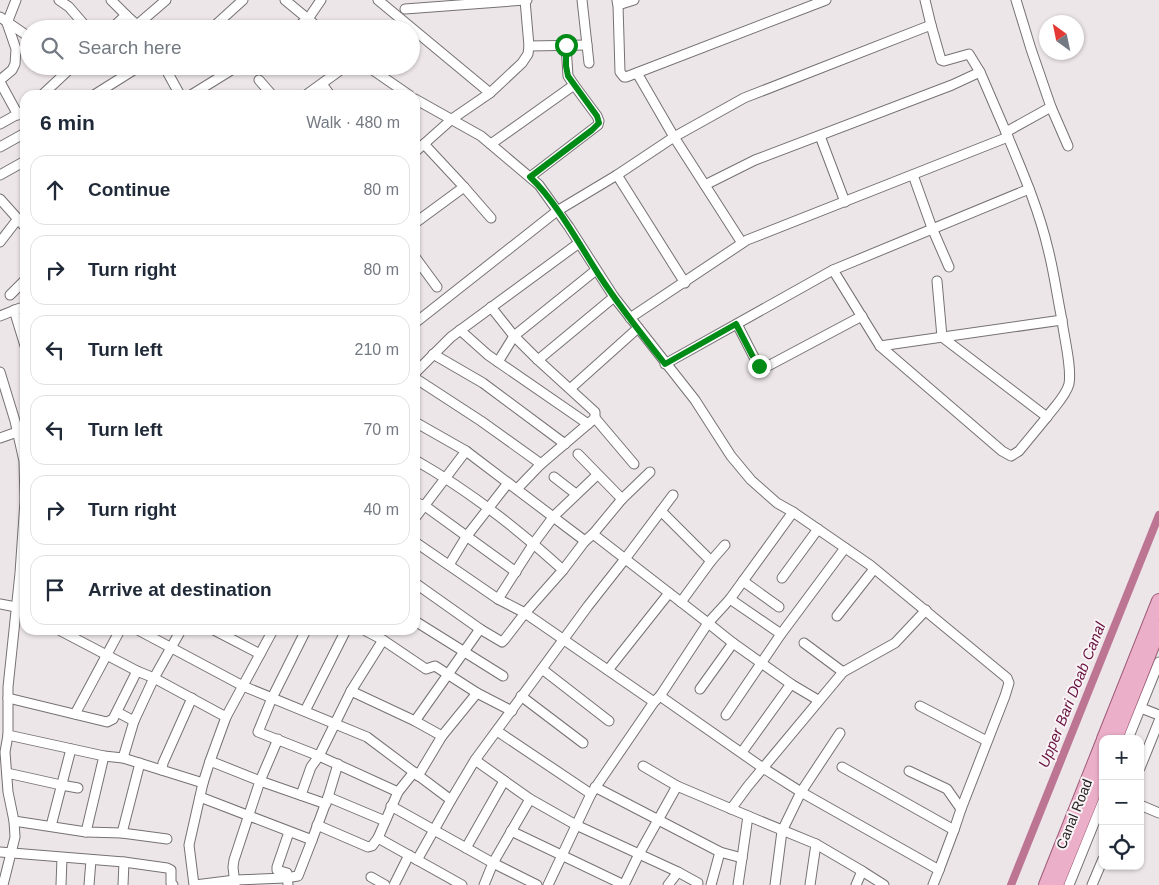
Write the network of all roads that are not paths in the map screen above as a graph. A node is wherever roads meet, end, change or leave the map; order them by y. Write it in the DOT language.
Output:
graph roads {
  1 [pos="16,0"];
  2 [pos="59,0"];
  3 [pos="111,0"];
  4 [pos="166,0"];
  5 [pos="243,0"];
  6 [pos="285,0"];
  7 [pos="321,0"];
  8 [pos="378,0"];
  9 [pos="526,0"];
  10 [pos="582,0"];
  11 [pos="634,0"];
  12 [pos="826,0"];
  13 [pos="925,0"];
  14 [pos="1016,0"];
  15 [pos="617,3"];
  16 [pos="405,4"];
  17 [pos="126,15"];
  18 [pos="0,16"];
  19 [pos="308,19"];
  20 [pos="80,20"];
  21 [pos="121,20"];
  22 [pos="131,20"];
  23 [pos="145,20"];
  24 [pos="221,20"];
  25 [pos="403,20"];
  26 [pos="407,20"];
  27 [pos="7,23"];
  28 [pos="931,25"];
  29 [pos="20,32"];
  30 [pos="420,34"];
  31 [pos="566,45"];
  32 [pos="587,45"];
  33 [pos="529,46"];
  34 [pos="589,63"];
  35 [pos="980,72"];
  36 [pos="637,73"];
  37 [pos="61,75"];
  38 [pos="126,75"];
  39 [pos="169,75"];
  40 [pos="223,75"];
  41 [pos="334,75"];
  42 [pos="381,75"];
  43 [pos="259,80"];
  44 [pos="0,81"];
  45 [pos="322,84"];
  46 [pos="574,85"];
  47 [pos="48,90"];
  48 [pos="102,90"];
  49 [pos="177,90"];
  50 [pos="199,90"];
  51 [pos="268,90"];
  52 [pos="313,90"];
  53 [pos="326,90"];
  54 [pos="402,90"];
  55 [pos="490,93"];
  56 [pos="420,105"];
  57 [pos="1051,107"];
  58 [pos="20,111"];
  59 [pos="20,113"];
  60 [pos="452,119"];
  61 [pos="0,124"];
  62 [pos="1007,134"];
  63 [pos="20,136"];
  64 [pos="820,136"];
  65 [pos="674,137"];
  66 [pos="424,144"];
  67 [pos="491,144"];
  68 [pos="1068,146"];
  69 [pos="0,147"];
  70 [pos="420,148"];
  71 [pos="20,165"];
  72 [pos="0,175"];
  73 [pos="617,175"];
  74 [pos="913,175"];
  75 [pos="530,177"];
  76 [pos="705,185"];
  77 [pos="464,187"];
  78 [pos="1029,189"];
  79 [pos="0,199"];
  80 [pos="845,202"];
  81 [pos="557,211"];
  82 [pos="20,218"];
  83 [pos="491,218"];
  84 [pos="420,219"];
  85 [pos="20,220"];
  86 [pos="932,228"];
  87 [pos="0,242"];
  88 [pos="579,243"];
  89 [pos="742,243"];
  90 [pos="420,263"];
  91 [pos="949,268"];
  92 [pos="596,270"];
  93 [pos="833,270"];
  94 [pos="937,281"];
  95 [pos="685,282"];
  96 [pos="20,285"];
  97 [pos="437,287"];
  98 [pos="10,295"];
  99 [pos="614,297"];
  100 [pos="491,307"];
  101 [pos="20,308"];
  102 [pos="14,310"];
  103 [pos="0,316"];
  104 [pos="862,316"];
  105 [pos="420,318"];
  106 [pos="630,318"];
  107 [pos="1062,320"];
  108 [pos="736,324"];
  109 [pos="638,328"];
  110 [pos="20,330"];
  111 [pos="460,330"];
  112 [pos="514,336"];
  113 [pos="942,337"];
  114 [pos="880,346"];
  115 [pos="434,354"];
  116 [pos="538,360"];
  117 [pos="498,362"];
  118 [pos="665,364"];
  119 [pos="420,368"];
  120 [pos="0,372"];
  121 [pos="420,381"];
  122 [pos="570,388"];
  123 [pos="1046,417"];
  124 [pos="14,421"];
  125 [pos="592,421"];
  126 [pos="20,422"];
  127 [pos="420,425"];
  128 [pos="17,432"];
  129 [pos="0,438"];
  130 [pos="20,444"];
  131 [pos="565,444"];
  132 [pos="466,451"];
  133 [pos="578,454"];
  134 [pos="420,463"];
  135 [pos="541,464"];
  136 [pos="634,464"];
  137 [pos="650,472"];
  138 [pos="597,475"];
  139 [pos="554,477"];
  140 [pos="446,478"];
  141 [pos="508,483"];
  142 [pos="517,489"];
  143 [pos="576,494"];
  144 [pos="673,495"];
  145 [pos="622,499"];
  146 [pos="420,504"];
  147 [pos="425,506"];
  148 [pos="488,509"];
  149 [pos="661,511"];
  150 [pos="420,512"];
  151 [pos="793,512"];
  152 [pos="554,516"];
  153 [pos="818,529"];
  154 [pos="593,534"];
  155 [pos="466,537"];
  156 [pos="585,541"];
  157 [pos="534,543"];
  158 [pos="420,545"];
  159 [pos="724,545"];
  160 [pos="845,548"];
  161 [pos="625,559"];
  162 [pos="711,561"];
  163 [pos="449,565"];
  164 [pos="874,569"];
  165 [pos="563,570"];
  166 [pos="516,572"];
  167 [pos="782,578"];
  168 [pos="742,581"];
  169 [pos="420,587"];
  170 [pos="20,589"];
  171 [pos="669,593"];
  172 [pos="498,599"];
  173 [pos="730,599"];
  174 [pos="1159,601"];
  175 [pos="681,602"];
  176 [pos="0,604"];
  177 [pos="779,607"];
  178 [pos="16,608"];
  179 [pos="20,610"];
  180 [pos="926,610"];
  181 [pos="525,613"];
  182 [pos="837,616"];
  183 [pos="708,623"];
  184 [pos="420,624"];
  185 [pos="1159,628"];
  186 [pos="480,630"];
  187 [pos="781,634"];
  188 [pos="68,635"];
  189 [pos="117,635"];
  190 [pos="148,635"];
  191 [pos="178,635"];
  192 [pos="224,635"];
  193 [pos="270,635"];
  194 [pos="304,635"];
  195 [pos="343,635"];
  196 [pos="374,635"];
  197 [pos="564,639"];
  198 [pos="383,640"];
  199 [pos="733,643"];
  200 [pos="804,643"];
  201 [pos="172,647"];
  202 [pos="463,652"];
  203 [pos="260,654"];
  204 [pos="106,655"];
  205 [pos="762,662"];
  206 [pos="1159,662"];
  207 [pos="542,669"];
  208 [pos="608,670"];
  209 [pos="137,671"];
  210 [pos="842,672"];
  211 [pos="446,674"];
  212 [pos="503,676"];
  213 [pos="154,678"];
  214 [pos="791,684"];
  215 [pos="4,686"];
  216 [pos="243,686"];
  217 [pos="700,689"];
  218 [pos="351,691"];
  219 [pos="476,693"];
  220 [pos="522,696"];
  221 [pos="8,698"];
  222 [pos="192,698"];
  223 [pos="272,698"];
  224 [pos="657,699"];
  225 [pos="818,700"];
  226 [pos="920,706"];
  227 [pos="1141,708"];
  228 [pos="305,711"];
  229 [pos="117,712"];
  230 [pos="512,712"];
  231 [pos="76,714"];
  232 [pos="726,715"];
  233 [pos="1159,715"];
  234 [pos="226,717"];
  235 [pos="415,720"];
  236 [pos="134,721"];
  237 [pos="609,721"];
  238 [pos="1159,721"];
  239 [pos="335,724"];
  240 [pos="497,731"];
  241 [pos="840,733"];
  242 [pos="8,735"];
  243 [pos="1105,735"];
  244 [pos="1117,735"];
  245 [pos="1130,735"];
  246 [pos="442,736"];
  247 [pos="278,739"];
  248 [pos="987,741"];
  249 [pos="583,743"];
  250 [pos="71,749"];
  251 [pos="1099,750"];
  252 [pos="3,751"];
  253 [pos="742,752"];
  254 [pos="104,756"];
  255 [pos="319,756"];
  256 [pos="123,758"];
  257 [pos="1144,758"];
  258 [pos="475,760"];
  259 [pos="210,761"];
  260 [pos="140,764"];
  261 [pos="338,764"];
  262 [pos="643,766"];
  263 [pos="842,767"];
  264 [pos="763,768"];
  265 [pos="162,770"];
  266 [pos="909,771"];
  267 [pos="7,773"];
  268 [pos="416,774"];
  269 [pos="260,781"];
  270 [pos="504,781"];
  271 [pos="203,783"];
  272 [pos="61,786"];
  273 [pos="677,786"];
  274 [pos="78,788"];
  275 [pos="1099,789"];
  276 [pos="593,791"];
  277 [pos="4,792"];
  278 [pos="398,792"];
  279 [pos="800,792"];
  280 [pos="301,795"];
  281 [pos="200,796"];
  282 [pos="530,799"];
  283 [pos="327,800"];
  284 [pos="450,800"];
  285 [pos="391,806"];
  286 [pos="1144,807"];
  287 [pos="732,809"];
  288 [pos="961,809"];
  289 [pos="1099,810"];
  290 [pos="1159,813"];
  291 [pos="248,814"];
  292 [pos="748,816"];
  293 [pos="657,820"];
  294 [pos="14,821"];
  295 [pos="385,821"];
  296 [pos="317,825"];
  297 [pos="576,825"];
  298 [pos="51,826"];
  299 [pos="434,830"];
  300 [pos="954,830"];
  301 [pos="511,831"];
  302 [pos="782,831"];
  303 [pos="86,832"];
  304 [pos="122,832"];
  305 [pos="289,832"];
  306 [pos="378,838"];
  307 [pos="167,839"];
  308 [pos="312,840"];
  309 [pos="816,844"];
  310 [pos="466,848"];
  311 [pos="0,852"];
  312 [pos="720,852"];
  313 [pos="11,854"];
  314 [pos="639,854"];
  315 [pos="562,855"];
  316 [pos="62,858"];
  317 [pos="413,858"];
  318 [pos="742,858"];
  319 [pos="91,860"];
  320 [pos="124,862"];
  321 [pos="493,864"];
  322 [pos="1099,868"];
  323 [pos="939,870"];
  324 [pos="862,871"];
  325 [pos="678,872"];
  326 [pos="371,877"];
  327 [pos="235,882"];
  328 [pos="288,882"];
  329 [pos="698,883"];
  330 [pos="3,885"];
  331 [pos="61,885"];
  332 [pos="89,885"];
  333 [pos="123,885"];
  334 [pos="173,885"];
  335 [pos="195,885"];
  336 [pos="385,885"];
  337 [pos="394,885"];
  338 [pos="462,885"];
  339 [pos="484,885"];
  340 [pos="537,885"];
  341 [pos="548,885"];
  342 [pos="624,885"];
  343 [pos="668,885"];
  344 [pos="711,885"];
  345 [pos="738,885"];
  346 [pos="775,885"];
  347 [pos="810,885"];
  348 [pos="856,885"];
  349 [pos="884,885"];
  350 [pos="933,885"];
  351 [pos="1046,885"];
  352 [pos="1067,885"];
  353 [pos="1092,885"];
  1 -- 27 [label="street"];
  2 -- 20 [label="street"];
  3 -- 17 [label="street"];
  4 -- 23 [label="street"];
  5 -- 24 [label="street"];
  6 -- 19 [label="street"];
  7 -- 19 [label="street"];
  8 -- 25 [label="street"];
  9 -- 16 [label="street"];
  9 -- 33 [label="street"];
  10 -- 32 [label="street"];
  11 -- 15 [label="street"];
  12 -- 36 [label="street"];
  13 -- 28 [label="street"];
  14 -- 57 [label="street"];
  15 -- 36 [label="street"];
  16 -- 26 [label="street"];
  17 -- 21 [label="street"];
  17 -- 22 [label="street"];
  18 -- 27 [label="street"];
  27 -- 29 [label="street"];
  27 -- 44 [label="street"];
  28 -- 35 [label="street"];
  28 -- 65 [label="street"];
  30 -- 55 [label="street"];
  31 -- 32 [label="street"];
  31 -- 33 [label="street"];
  31 -- 46 [label="street"];
  32 -- 34 [label="street"];
  33 -- 55 [label="street"];
  35 -- 62 [label="street"];
  35 -- 64 [label="street"];
  36 -- 65 [label="street"];
  37 -- 47 [label="street"];
  38 -- 48 [label="street"];
  39 -- 49 [label="street"];
  40 -- 50 [label="street"];
  41 -- 45 [label="street"];
  42 -- 54 [label="street"];
  43 -- 51 [label="street"];
  44 -- 58 [label="street"];
  45 -- 52 [label="street"];
  45 -- 53 [label="street"];
  46 -- 67 [label="street"];
  46 -- 75 [label="street"];
  55 -- 60 [label="street"];
  56 -- 60 [label="street"];
  57 -- 62 [label="street"];
  57 -- 68 [label="street"];
  59 -- 61 [label="street"];
  60 -- 66 [label="street"];
  60 -- 67 [label="street"];
  62 -- 74 [label="street"];
  62 -- 78 [label="street"];
  63 -- 69 [label="street"];
  64 -- 76 [label="street"];
  64 -- 80 [label="street"];
  65 -- 73 [label="street"];
  65 -- 76 [label="street"];
  66 -- 70 [label="street"];
  66 -- 77 [label="street"];
  67 -- 75 [label="street"];
  71 -- 72 [label="street"];
  73 -- 81 [label="street"];
  73 -- 95 [label="street"];
  74 -- 80 [label="street"];
  74 -- 86 [label="street"];
  75 -- 81 [label="street"];
  76 -- 89 [label="street"];
  77 -- 83 [label="street"];
  77 -- 84 [label="street"];
  78 -- 86 [label="street"];
  78 -- 107 [label="street"];
  79 -- 82 [label="street"];
  80 -- 89 [label="street"];
  81 -- 88 [label="street"];
  81 -- 105 [label="street"];
  85 -- 87 [label="street"];
  86 -- 91 [label="street"];
  86 -- 93 [label="street"];
  88 -- 92 [label="street"];
  88 -- 100 [label="street"];
  89 -- 95 [label="street"];
  90 -- 97 [label="street"];
  92 -- 99 [label="street"];
  92 -- 112 [label="street"];
  93 -- 104 [label="street"];
  93 -- 108 [label="street"];
  94 -- 113 [label="street"];
  95 -- 106 [label="street"];
  96 -- 98 [label="street"];
  99 -- 106 [label="street"];
  99 -- 116 [label="street"];
  100 -- 111 [label="street"];
  100 -- 112 [label="street"];
  101 -- 102 [label="street"];
  102 -- 103 [label="street"];
  102 -- 110 [label="street"];
  104 -- 108 [label="street"];
  104 -- 114 [label="street"];
  106 -- 109 [label="street"];
  107 -- 113 [label="street"];
  107 -- 123 [label="street"];
  108 -- 118 [label="street"];
  109 -- 118 [label="street"];
  109 -- 122 [label="street"];
  111 -- 115 [label="street"];
  111 -- 117 [label="street"];
  112 -- 116 [label="street"];
  112 -- 117 [label="street"];
  113 -- 114 [label="street"];
  113 -- 123 [label="street"];
  114 -- 123 [label="street"];
  115 -- 119 [label="street"];
  115 -- 131 [label="street"];
  116 -- 122 [label="street"];
  117 -- 125 [label="street"];
  118 -- 151 [label="street"];
  120 -- 124 [label="street"];
  121 -- 135 [label="street"];
  122 -- 125 [label="street"];
  124 -- 126 [label="street"];
  124 -- 128 [label="street"];
  125 -- 131 [label="street"];
  125 -- 136 [label="street"];
  127 -- 132 [label="street"];
  128 -- 129 [label="street"];
  128 -- 130 [label="street"];
  131 -- 135 [label="street"];
  132 -- 140 [label="street"];
  132 -- 141 [label="street"];
  133 -- 138 [label="street"];
  134 -- 140 [label="street"];
  135 -- 142 [label="street"];
  137 -- 145 [label="street"];
  138 -- 143 [label="street"];
  138 -- 145 [label="street"];
  139 -- 143 [label="street"];
  140 -- 147 [label="street"];
  140 -- 148 [label="street"];
  141 -- 142 [label="street"];
  141 -- 148 [label="street"];
  142 -- 152 [label="street"];
  143 -- 152 [label="street"];
  144 -- 149 [label="street"];
  145 -- 154 [label="street"];
  146 -- 147 [label="street"];
  147 -- 150 [label="street"];
  147 -- 155 [label="street"];
  148 -- 155 [label="street"];
  148 -- 157 [label="street"];
  149 -- 161 [label="street"];
  149 -- 162 [label="street"];
  151 -- 153 [label="street"];
  151 -- 168 [label="street"];
  152 -- 156 [label="street"];
  152 -- 157 [label="street"];
  153 -- 160 [label="street"];
  153 -- 167 [label="street"];
  154 -- 156 [label="street"];
  154 -- 161 [label="street"];
  155 -- 163 [label="street"];
  155 -- 166 [label="street"];
  156 -- 165 [label="street"];
  157 -- 165 [label="street"];
  157 -- 166 [label="street"];
  158 -- 163 [label="street"];
  159 -- 162 [label="street"];
  160 -- 164 [label="street"];
  160 -- 187 [label="street"];
  161 -- 171 [label="street"];
  161 -- 197 [label="street"];
  162 -- 175 [label="street"];
  163 -- 172 [label="street"];
  164 -- 180 [label="street"];
  164 -- 182 [label="street"];
  165 -- 181 [label="street"];
  166 -- 172 [label="street"];
  168 -- 173 [label="street"];
  168 -- 177 [label="street"];
  169 -- 186 [label="street"];
  170 -- 178 [label="street"];
  171 -- 175 [label="street"];
  171 -- 208 [label="street"];
  172 -- 181 [label="street"];
  173 -- 183 [label="street"];
  173 -- 187 [label="street"];
  174 -- 243 [label="main road, Canal Road"];
  175 -- 183 [label="street"];
  176 -- 178 [label="street"];
  178 -- 179 [label="street"];
  178 -- 215 [label="street"];
  180 -- 210 [label="street"];
  180 -- 248 [label="street"];
  181 -- 186 [label="street"];
  181 -- 197 [label="street"];
  183 -- 199 [label="street"];
  183 -- 224 [label="street"];
  184 -- 202 [label="street"];
  185 -- 244 [label="main road"];
  186 -- 202 [label="street"];
  187 -- 205 [label="street"];
  188 -- 204 [label="street"];
  189 -- 204 [label="street"];
  190 -- 201 [label="street"];
  191 -- 201 [label="street"];
  192 -- 203 [label="street"];
  193 -- 203 [label="street"];
  194 -- 223 [label="street"];
  195 -- 228 [label="street"];
  196 -- 198 [label="street"];
  197 -- 207 [label="street"];
  197 -- 208 [label="street"];
  198 -- 211 [label="street"];
  198 -- 218 [label="street"];
  199 -- 205 [label="street"];
  199 -- 217 [label="street"];
  200 -- 210 [label="street"];
  201 -- 213 [label="street"];
  201 -- 216 [label="street"];
  202 -- 211 [label="street"];
  202 -- 212 [label="street"];
  203 -- 216 [label="street"];
  204 -- 209 [label="street"];
  204 -- 231 [label="street"];
  205 -- 214 [label="street"];
  205 -- 232 [label="street"];
  206 -- 227 [label="street"];
  207 -- 220 [label="street"];
  207 -- 237 [label="street"];
  208 -- 224 [label="street"];
  209 -- 213 [label="street"];
  209 -- 229 [label="street"];
  210 -- 225 [label="street"];
  211 -- 219 [label="street"];
  211 -- 235 [label="street"];
  213 -- 222 [label="street"];
  213 -- 236 [label="street"];
  214 -- 225 [label="street"];
  214 -- 253 [label="street"];
  215 -- 221 [label="street"];
  216 -- 223 [label="street"];
  216 -- 234 [label="street"];
  218 -- 235 [label="street"];
  218 -- 239 [label="street"];
  219 -- 230 [label="street"];
  219 -- 246 [label="street"];
  220 -- 230 [label="street"];
  220 -- 249 [label="street"];
  221 -- 231 [label="street"];
  221 -- 242 [label="street"];
  222 -- 234 [label="street"];
  222 -- 265 [label="street"];
  223 -- 228 [label="street"];
  223 -- 247 [label="street"];
  224 -- 253 [label="street"];
  224 -- 276 [label="street"];
  225 -- 264 [label="street"];
  226 -- 248 [label="street"];
  227 -- 233 [label="street"];
  227 -- 245 [label="street"];
  228 -- 239 [label="street"];
  229 -- 231 [label="street"];
  229 -- 236 [label="street"];
  230 -- 240 [label="street"];
  234 -- 259 [label="street"];
  235 -- 246 [label="street"];
  236 -- 256 [label="street"];
  238 -- 257 [label="street"];
  239 -- 255 [label="street"];
  239 -- 268 [label="street"];
  240 -- 258 [label="street"];
  240 -- 276 [label="street"];
  241 -- 279 [label="street"];
  242 -- 250 [label="street"];
  242 -- 252 [label="street"];
  246 -- 268 [label="street"];
  247 -- 255 [label="street"];
  247 -- 269 [label="street"];
  248 -- 288 [label="street"];
  250 -- 254 [label="street"];
  250 -- 272 [label="street"];
  251 -- 351 [label="main road, Canal Road"];
  252 -- 267 [label="street"];
  253 -- 264 [label="street"];
  254 -- 256 [label="street"];
  254 -- 303 [label="street"];
  255 -- 261 [label="street"];
  255 -- 280 [label="street"];
  256 -- 260 [label="street"];
  258 -- 270 [label="street"];
  258 -- 284 [label="street"];
  259 -- 269 [label="street"];
  259 -- 271 [label="street"];
  260 -- 265 [label="street"];
  260 -- 304 [label="street"];
  261 -- 278 [label="street"];
  261 -- 283 [label="street"];
  262 -- 273 [label="street"];
  263 -- 300 [label="street"];
  264 -- 279 [label="street"];
  264 -- 287 [label="street"];
  265 -- 271 [label="street"];
  266 -- 288 [label="street"];
  267 -- 272 [label="street"];
  267 -- 277 [label="street"];
  268 -- 278 [label="street"];
  268 -- 284 [label="street"];
  269 -- 280 [label="street"];
  269 -- 291 [label="street"];
  270 -- 282 [label="street"];
  270 -- 310 [label="street"];
  271 -- 281 [label="street"];
  272 -- 274 [label="street"];
  272 -- 298 [label="street"];
  273 -- 287 [label="street"];
  273 -- 293 [label="street"];
  275 -- 352 [label="main road, Canal Road"];
  276 -- 293 [label="street"];
  276 -- 297 [label="street"];
  277 -- 294 [label="street"];
  278 -- 285 [label="street"];
  279 -- 302 [label="street"];
  279 -- 323 [label="street"];
  280 -- 283 [label="street"];
  281 -- 291 [label="street"];
  281 -- 335 [label="street"];
  282 -- 297 [label="street"];
  282 -- 301 [label="street"];
  283 -- 295 [label="street"];
  283 -- 296 [label="street"];
  284 -- 299 [label="street"];
  285 -- 295 [label="street"];
  285 -- 299 [label="street"];
  286 -- 290 [label="street"];
  287 -- 292 [label="street"];
  288 -- 300 [label="street"];
  289 -- 352 [label="street"];
  291 -- 305 [label="street"];
  291 -- 327 [label="street"];
  292 -- 302 [label="street"];
  292 -- 318 [label="street"];
  293 -- 312 [label="street"];
  293 -- 314 [label="street"];
  294 -- 298 [label="street"];
  294 -- 313 [label="street"];
  295 -- 306 [label="street"];
  296 -- 306 [label="street"];
  296 -- 308 [label="street"];
  297 -- 314 [label="street"];
  297 -- 315 [label="street"];
  298 -- 303 [label="street"];
  299 -- 310 [label="street"];
  299 -- 317 [label="street"];
  300 -- 323 [label="street"];
  301 -- 315 [label="street"];
  301 -- 321 [label="street"];
  302 -- 309 [label="street"];
  302 -- 346 [label="street"];
  303 -- 304 [label="street"];
  304 -- 307 [label="street"];
  305 -- 308 [label="street"];
  305 -- 328 [label="street"];
  306 -- 317 [label="street"];
  308 -- 328 [label="street"];
  309 -- 324 [label="street"];
  309 -- 347 [label="street"];
  310 -- 321 [label="street"];
  311 -- 313 [label="street"];
  312 -- 318 [label="street"];
  312 -- 344 [label="street"];
  313 -- 316 [label="street"];
  313 -- 330 [label="street"];
  314 -- 325 [label="street"];
  314 -- 342 [label="street"];
  315 -- 341 [label="street"];
  315 -- 342 [label="street"];
  316 -- 319 [label="street"];
  316 -- 331 [label="street"];
  317 -- 337 [label="street"];
  317 -- 338 [label="street"];
  318 -- 345 [label="street"];
  319 -- 320 [label="street"];
  319 -- 332 [label="street"];
  320 -- 333 [label="street"];
  320 -- 334 [label="street"];
  321 -- 339 [label="street"];
  321 -- 340 [label="street"];
  322 -- 353 [label="street"];
  323 -- 350 [label="street"];
  324 -- 348 [label="street"];
  324 -- 349 [label="street"];
  325 -- 329 [label="street"];
  325 -- 343 [label="street"];
  326 -- 336 [label="street"];
  327 -- 328 [label="street"];
  327 -- 335 [label="street"];
}
